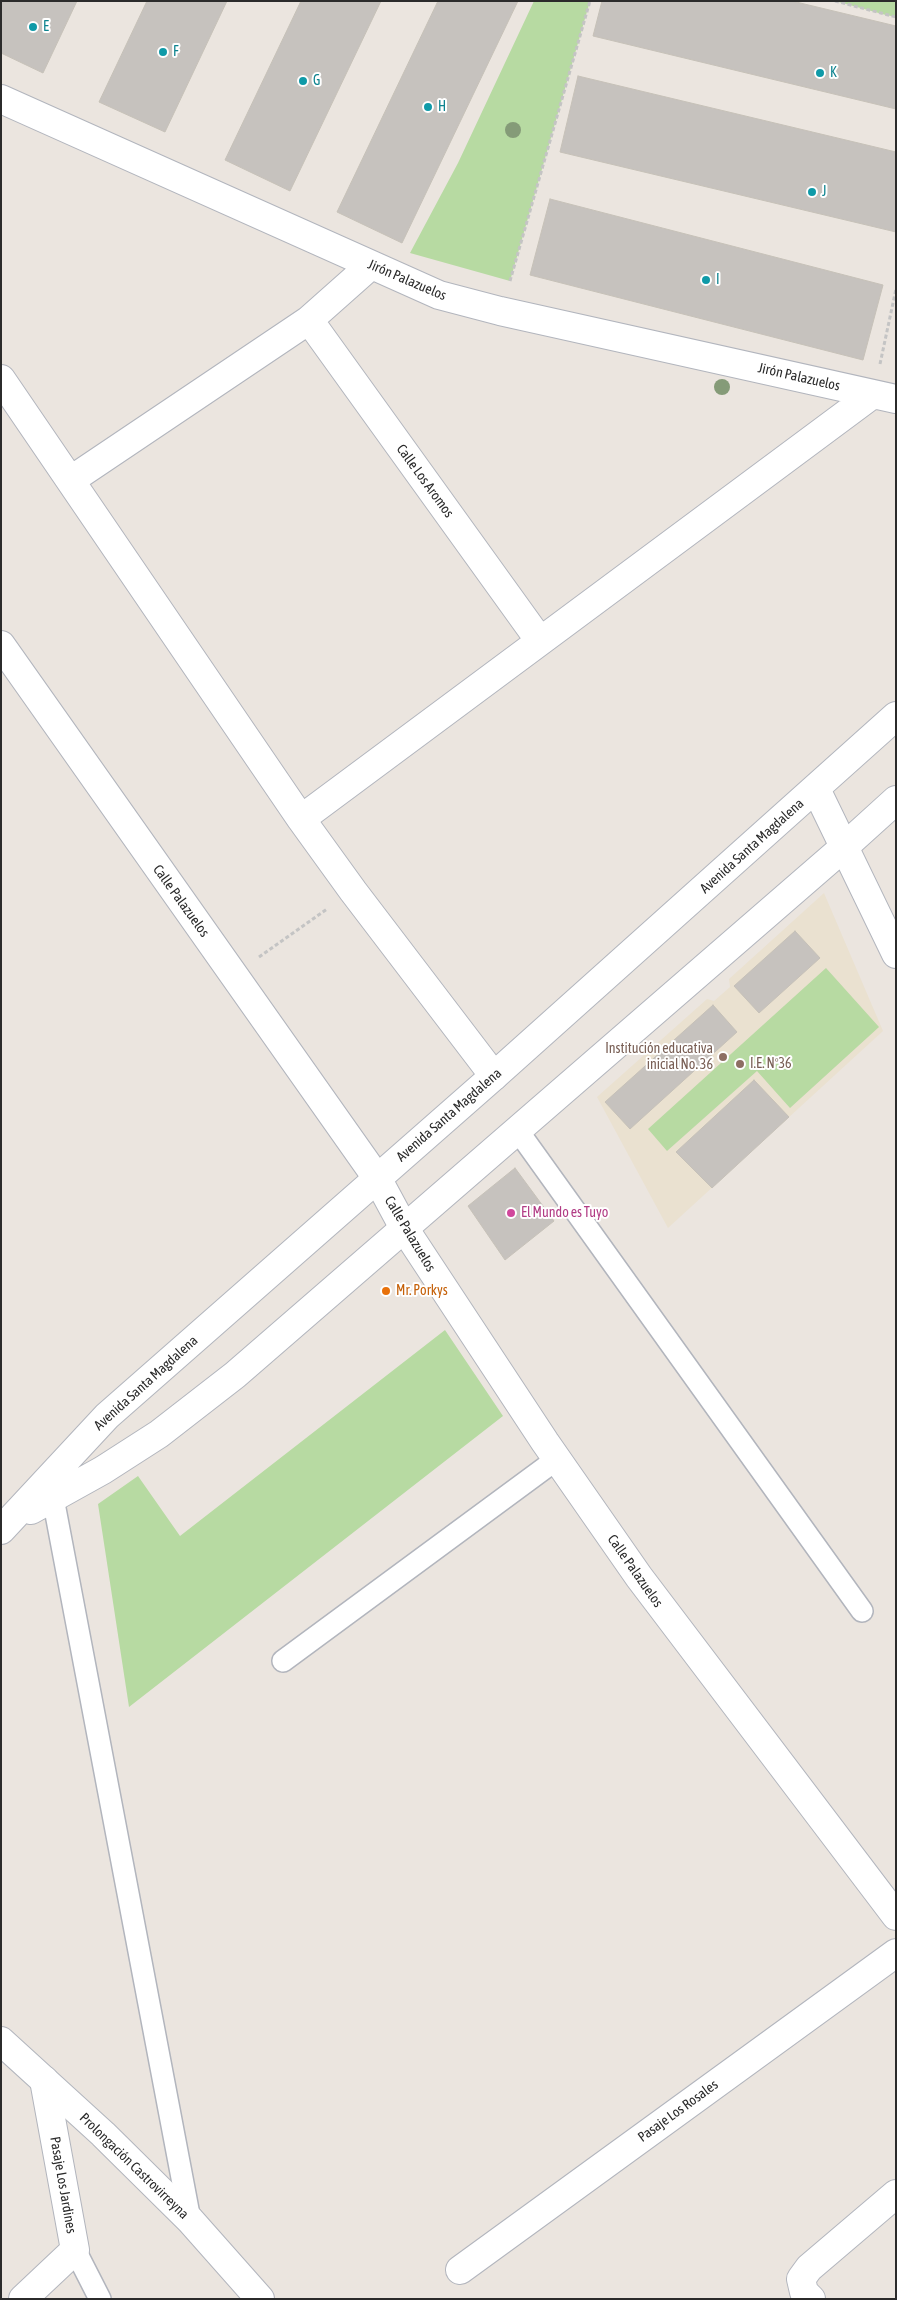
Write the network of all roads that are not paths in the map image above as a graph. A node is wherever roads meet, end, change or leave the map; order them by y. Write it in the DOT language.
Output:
graph roads {
  1 [pos="1,99"];
  2 [pos="371,265"];
  3 [pos="309,320"];
  4 [pos="1,379"];
  5 [pos="884,396"];
  6 [pos="71,480"];
  7 [pos="540,641"];
  8 [pos="1,645"];
  9 [pos="896,716"];
  10 [pos="816,789"];
  11 [pos="896,800"];
  12 [pos="301,819"];
  13 [pos="843,848"];
  14 [pos="896,954"];
  15 [pos="494,1076"];
  16 [pos="518,1131"];
  17 [pos="377,1178"];
  18 [pos="404,1228"];
  19 [pos="557,1459"];
  20 [pos="53,1498"];
  21 [pos="6,1526"];
  22 [pos="862,1611"];
  23 [pos="283,1660"];
  24 [pos="896,1916"];
  25 [pos="896,1953"];
  26 [pos="1,2041"];
  27 [pos="44,2080"];
  28 [pos="896,2194"];
  29 [pos="190,2220"];
  30 [pos="75,2250"];
  31 [pos="460,2270"];
  32 [pos="23,2299"];
  33 [pos="100,2299"];
  34 [pos="260,2299"];
  35 [pos="811,2299"];
  1 -- 2 [label="street, Jirón Palazuelos"];
  2 -- 3 [label="street"];
  2 -- 5 [label="street, Jirón Palazuelos"];
  3 -- 6 [label="street"];
  3 -- 7 [label="street, Calle Los Aromos"];
  4 -- 6 [label="street"];
  5 -- 7 [label="street"];
  6 -- 12 [label="street"];
  7 -- 12 [label="street"];
  8 -- 17 [label="street, Calle Palazuelos"];
  9 -- 10 [label="street, Avenida Santa Magdalena"];
  10 -- 13 [label="street"];
  10 -- 15 [label="street, Avenida Santa Magdalena"];
  11 -- 13 [label="street, Avenida Santa Magdalena"];
  12 -- 15 [label="street"];
  13 -- 14 [label="street"];
  13 -- 16 [label="street, Avenida Santa Magdalena"];
  15 -- 17 [label="street, Avenida Santa Magdalena"];
  16 -- 18 [label="street, Avenida Santa Magdalena"];
  16 -- 22 [label="lane"];
  17 -- 18 [label="street, Calle Palazuelos"];
  17 -- 21 [label="street, Avenida Santa Magdalena"];
  18 -- 19 [label="street, Calle Palazuelos"];
  18 -- 20 [label="street, Avenida Santa Magdalena"];
  19 -- 23 [label="lane"];
  19 -- 24 [label="street, Calle Palazuelos"];
  20 -- 21 [label="street, Avenida Santa Magdalena"];
  20 -- 29 [label="lane"];
  25 -- 31 [label="street, Pasaje Los Rosales"];
  26 -- 27 [label="street, Prolongación Castrovirreyna"];
  27 -- 29 [label="street, Prolongación Castrovirreyna"];
  27 -- 30 [label="street, Pasaje Los Jardines"];
  28 -- 35 [label="street"];
  29 -- 34 [label="street, Prolongación Castrovirreyna"];
  30 -- 32 [label="street, Pasaje Los Jardines"];
  30 -- 33 [label="lane"];
}
